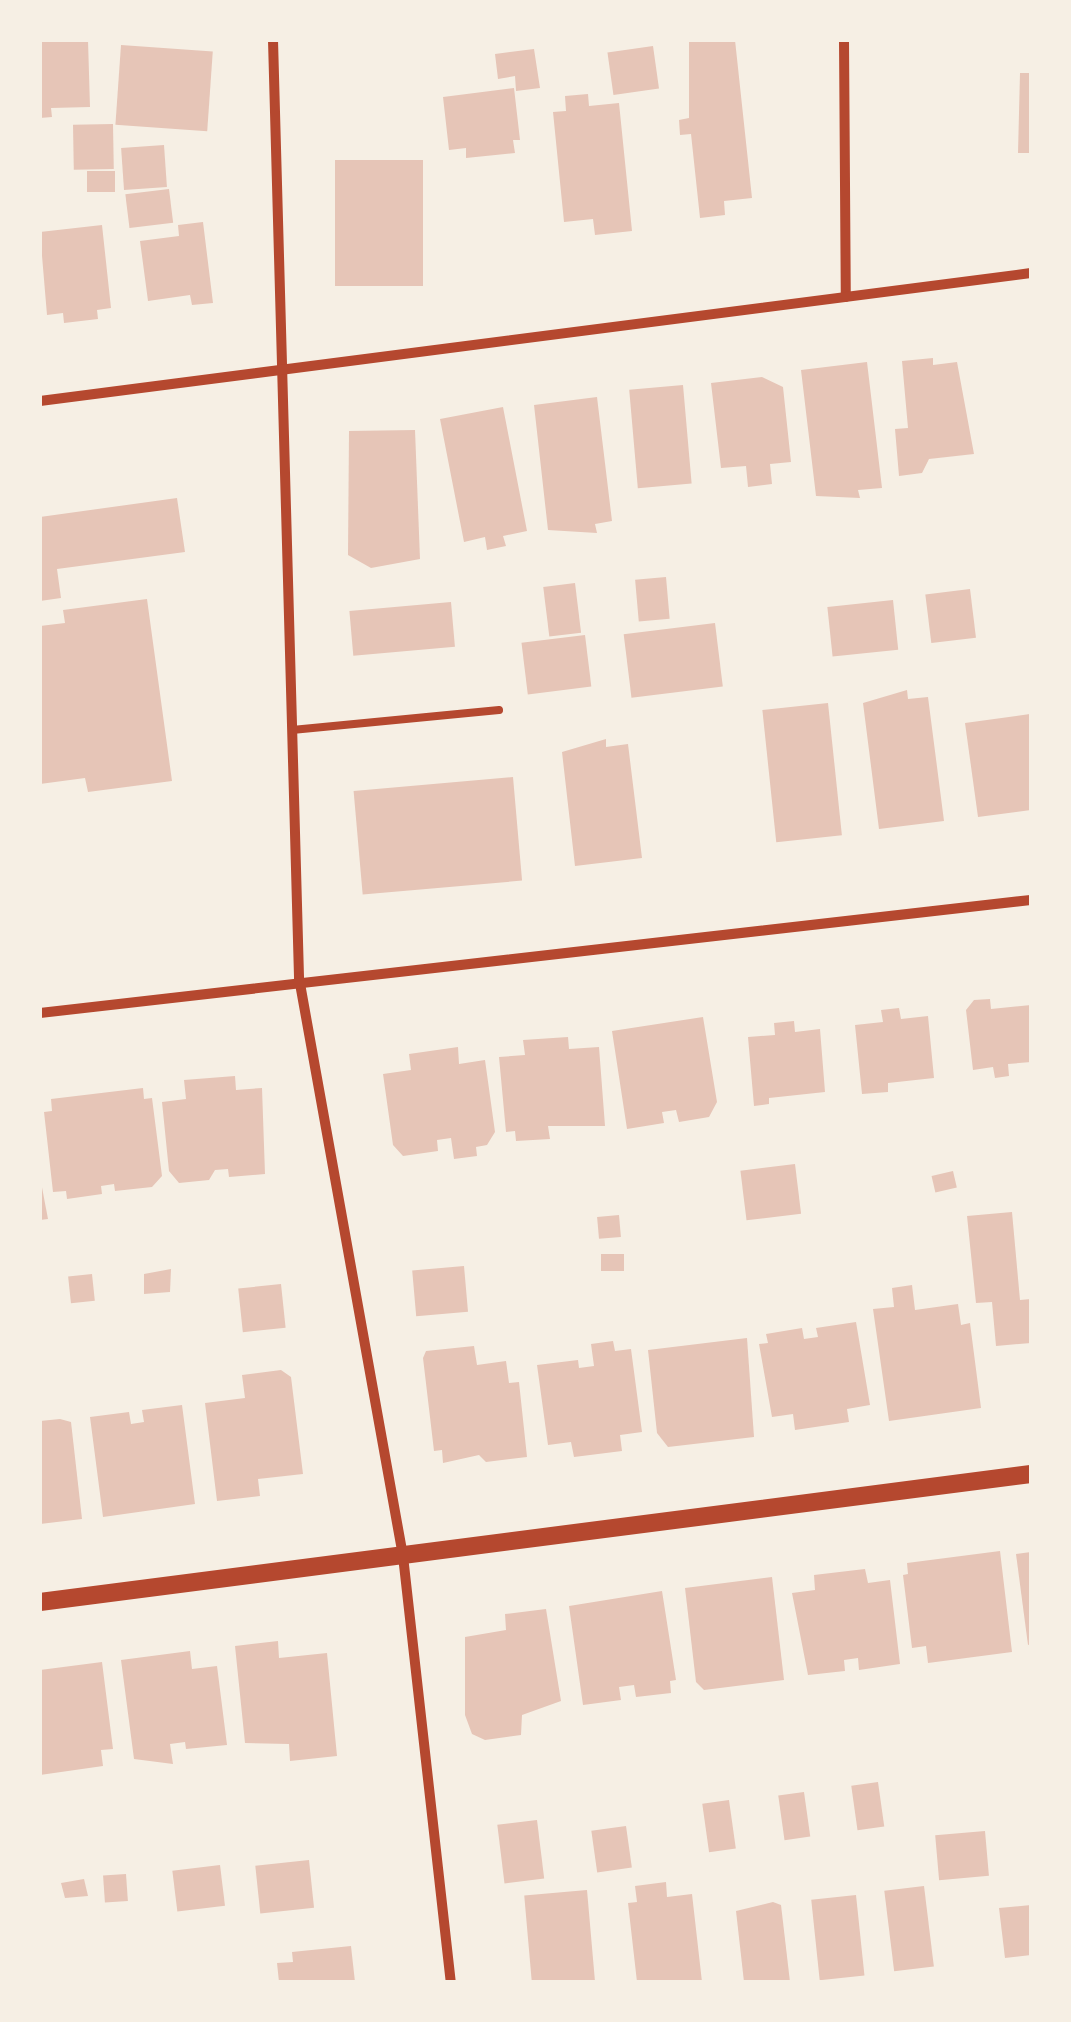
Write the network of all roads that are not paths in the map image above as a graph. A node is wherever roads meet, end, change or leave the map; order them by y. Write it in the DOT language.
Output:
graph roads {
  1 [pos="274,40"];
  2 [pos="844,40"];
  3 [pos="1031,273"];
  4 [pos="846,297"];
  5 [pos="280,373"];
  6 [pos="40,401"];
  7 [pos="499,710"];
  8 [pos="292,730"];
  9 [pos="1031,900"];
  10 [pos="299,978"];
  11 [pos="40,1013"];
  12 [pos="1031,1474"];
  13 [pos="404,1556"];
  14 [pos="40,1602"];
  15 [pos="450,1982"];
  1 -- 5 [label="street"];
  2 -- 4 [label="street"];
  3 -- 4 [label="street"];
  4 -- 5 [label="street"];
  5 -- 6 [label="street"];
  5 -- 8 [label="street"];
  7 -- 8 [label="lane"];
  8 -- 10 [label="street"];
  9 -- 10 [label="street"];
  10 -- 11 [label="street"];
  10 -- 13 [label="street"];
  12 -- 13 [label="street"];
  13 -- 14 [label="street"];
  13 -- 15 [label="street"];
}
